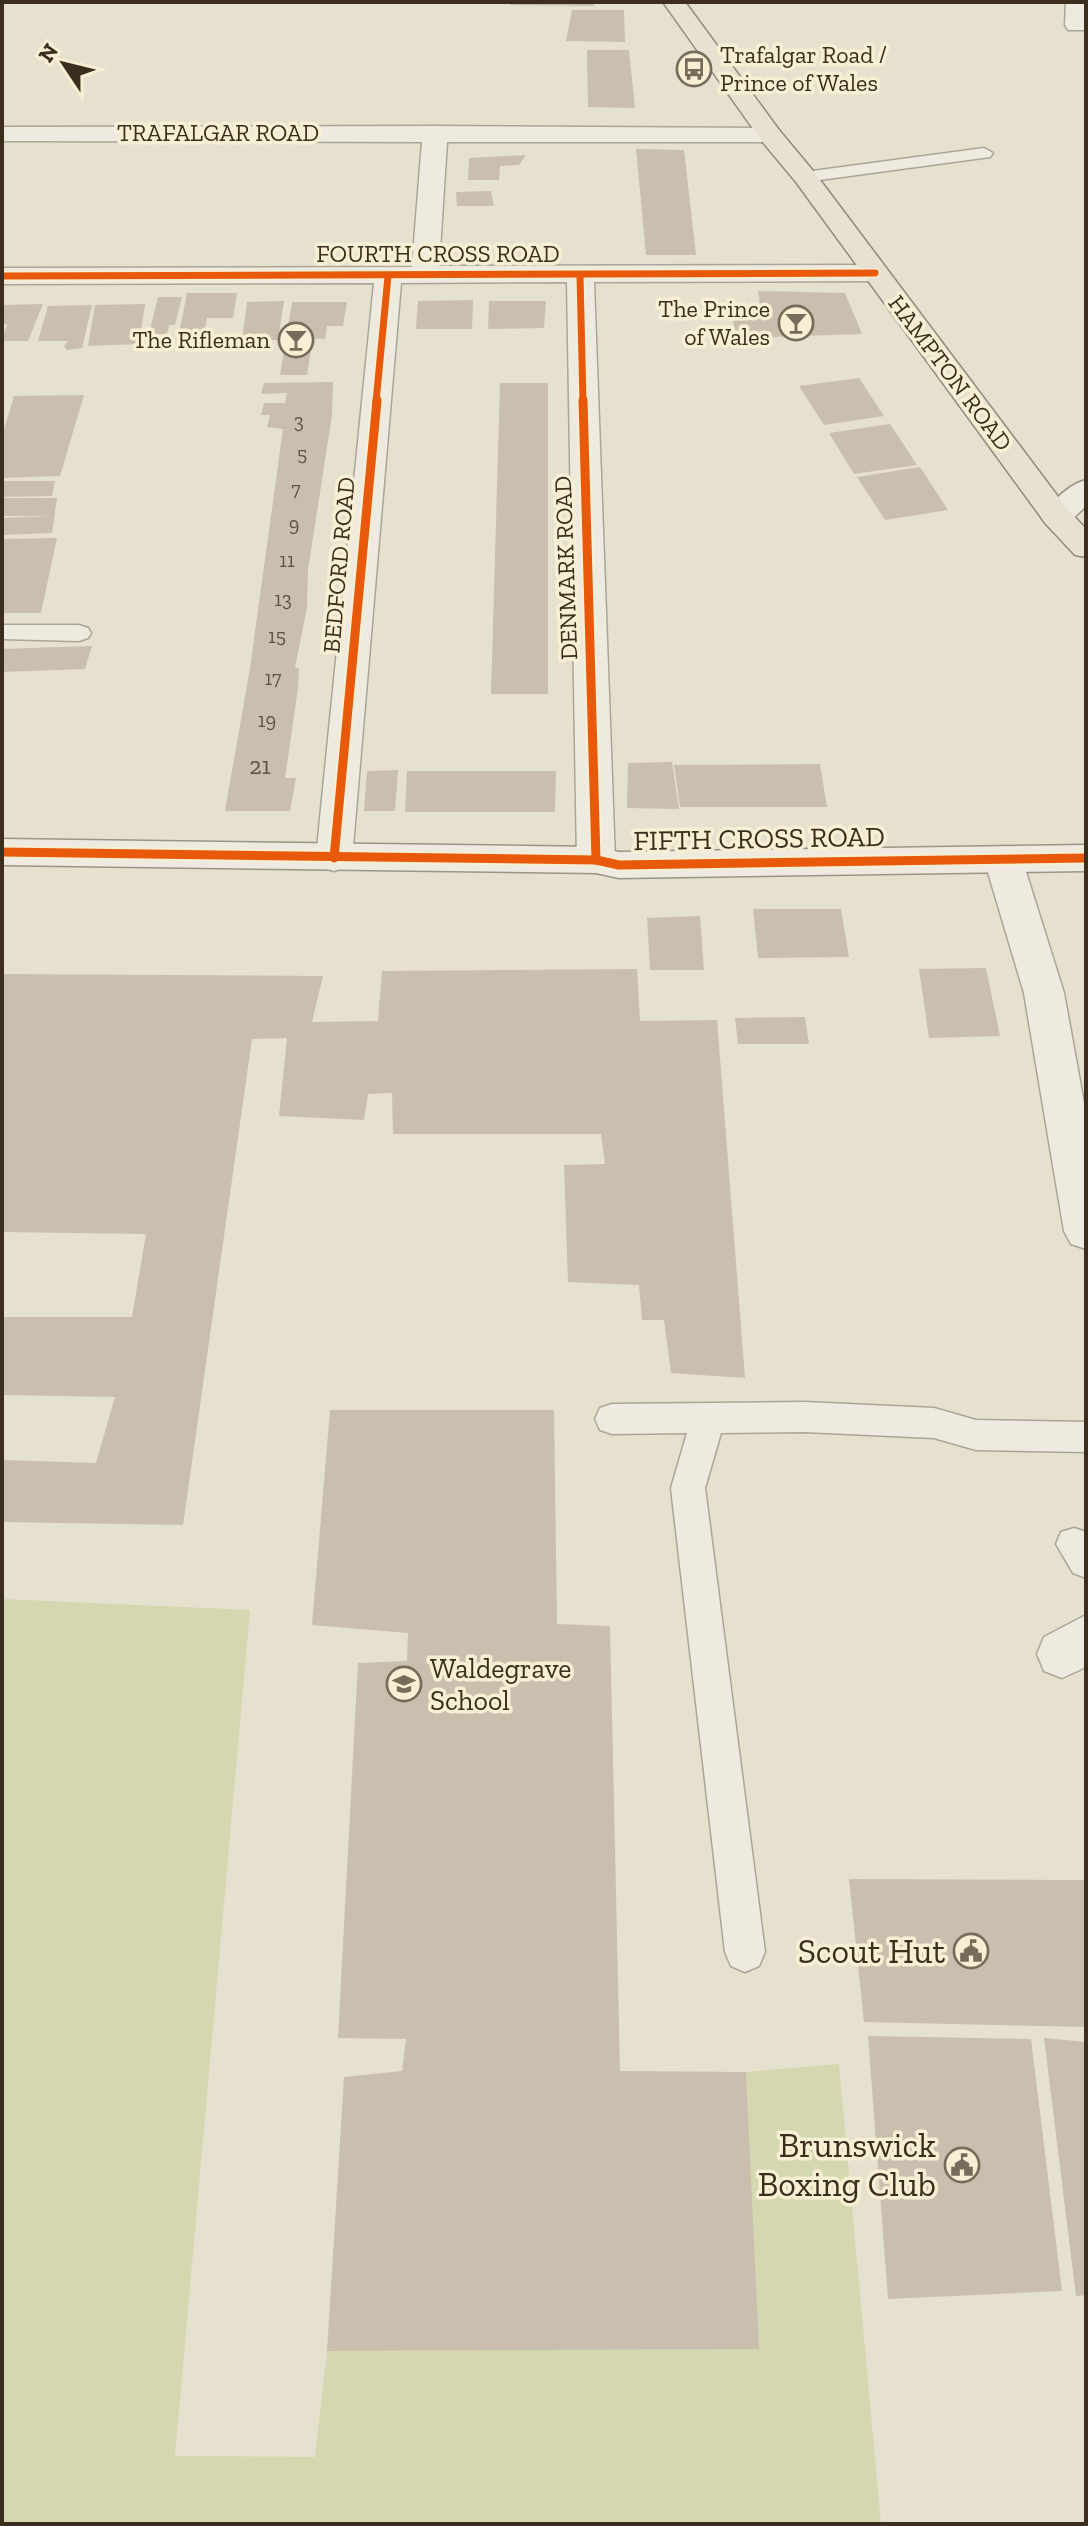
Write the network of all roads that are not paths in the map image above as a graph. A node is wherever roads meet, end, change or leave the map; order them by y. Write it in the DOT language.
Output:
graph roads {
  1 [pos="674,2"];
  2 [pos="1077,2"];
  3 [pos="1076,25"];
  4 [pos="435,133"];
  5 [pos="2,134"];
  6 [pos="770,135"];
  7 [pos="965,135"];
  8 [pos="984,153"];
  9 [pos="998,167"];
  10 [pos="805,177"];
  11 [pos="875,273"];
  12 [pos="425,274"];
  13 [pos="2,276"];
  14 [pos="388,276"];
  15 [pos="580,276"];
  16 [pos="1086,489"];
  17 [pos="1057,517"];
  18 [pos="1086,548"];
  19 [pos="2,632"];
  20 [pos="79,633"];
  21 [pos="2,852"];
  22 [pos="334,858"];
  23 [pos="1086,858"];
  24 [pos="1003,859"];
  25 [pos="596,860"];
  26 [pos="1086,1231"];
  27 [pos="708,1418"];
  28 [pos="612,1419"];
  29 [pos="1086,1437"];
  30 [pos="745,1952"];
  1 -- 6 [label="main road, HAMPTON ROAD"];
  2 -- 3 [label="street"];
  4 -- 5 [label="street, TRAFALGAR ROAD"];
  4 -- 6 [label="street, TRAFALGAR ROAD"];
  4 -- 12 [label="street"];
  6 -- 10 [label="main road, HAMPTON ROAD"];
  7 -- 8 [label="lane"];
  8 -- 9 [label="lane"];
  8 -- 10 [label="lane"];
  10 -- 11 [label="main road, HAMPTON ROAD"];
  11 -- 15 [label="street, FOURTH CROSS ROAD"];
  11 -- 17 [label="main road, HAMPTON ROAD"];
  12 -- 14 [label="street, FOURTH CROSS ROAD"];
  12 -- 15 [label="street, FOURTH CROSS ROAD"];
  13 -- 14 [label="street, FOURTH CROSS ROAD"];
  14 -- 22 [label="street, BEDFORD ROAD"];
  15 -- 25 [label="street, DENMARK ROAD"];
  16 -- 17 [label="street"];
  17 -- 18 [label="main road, HAMPTON ROAD"];
  19 -- 20 [label="lane"];
  21 -- 22 [label="street, FIFTH CROSS ROAD"];
  22 -- 25 [label="street, FIFTH CROSS ROAD"];
  23 -- 24 [label="street, FIFTH CROSS ROAD"];
  24 -- 25 [label="street, FIFTH CROSS ROAD"];
  24 -- 26 [label="street"];
  27 -- 28 [label="lane"];
  27 -- 29 [label="lane"];
  27 -- 30 [label="lane"];
}
